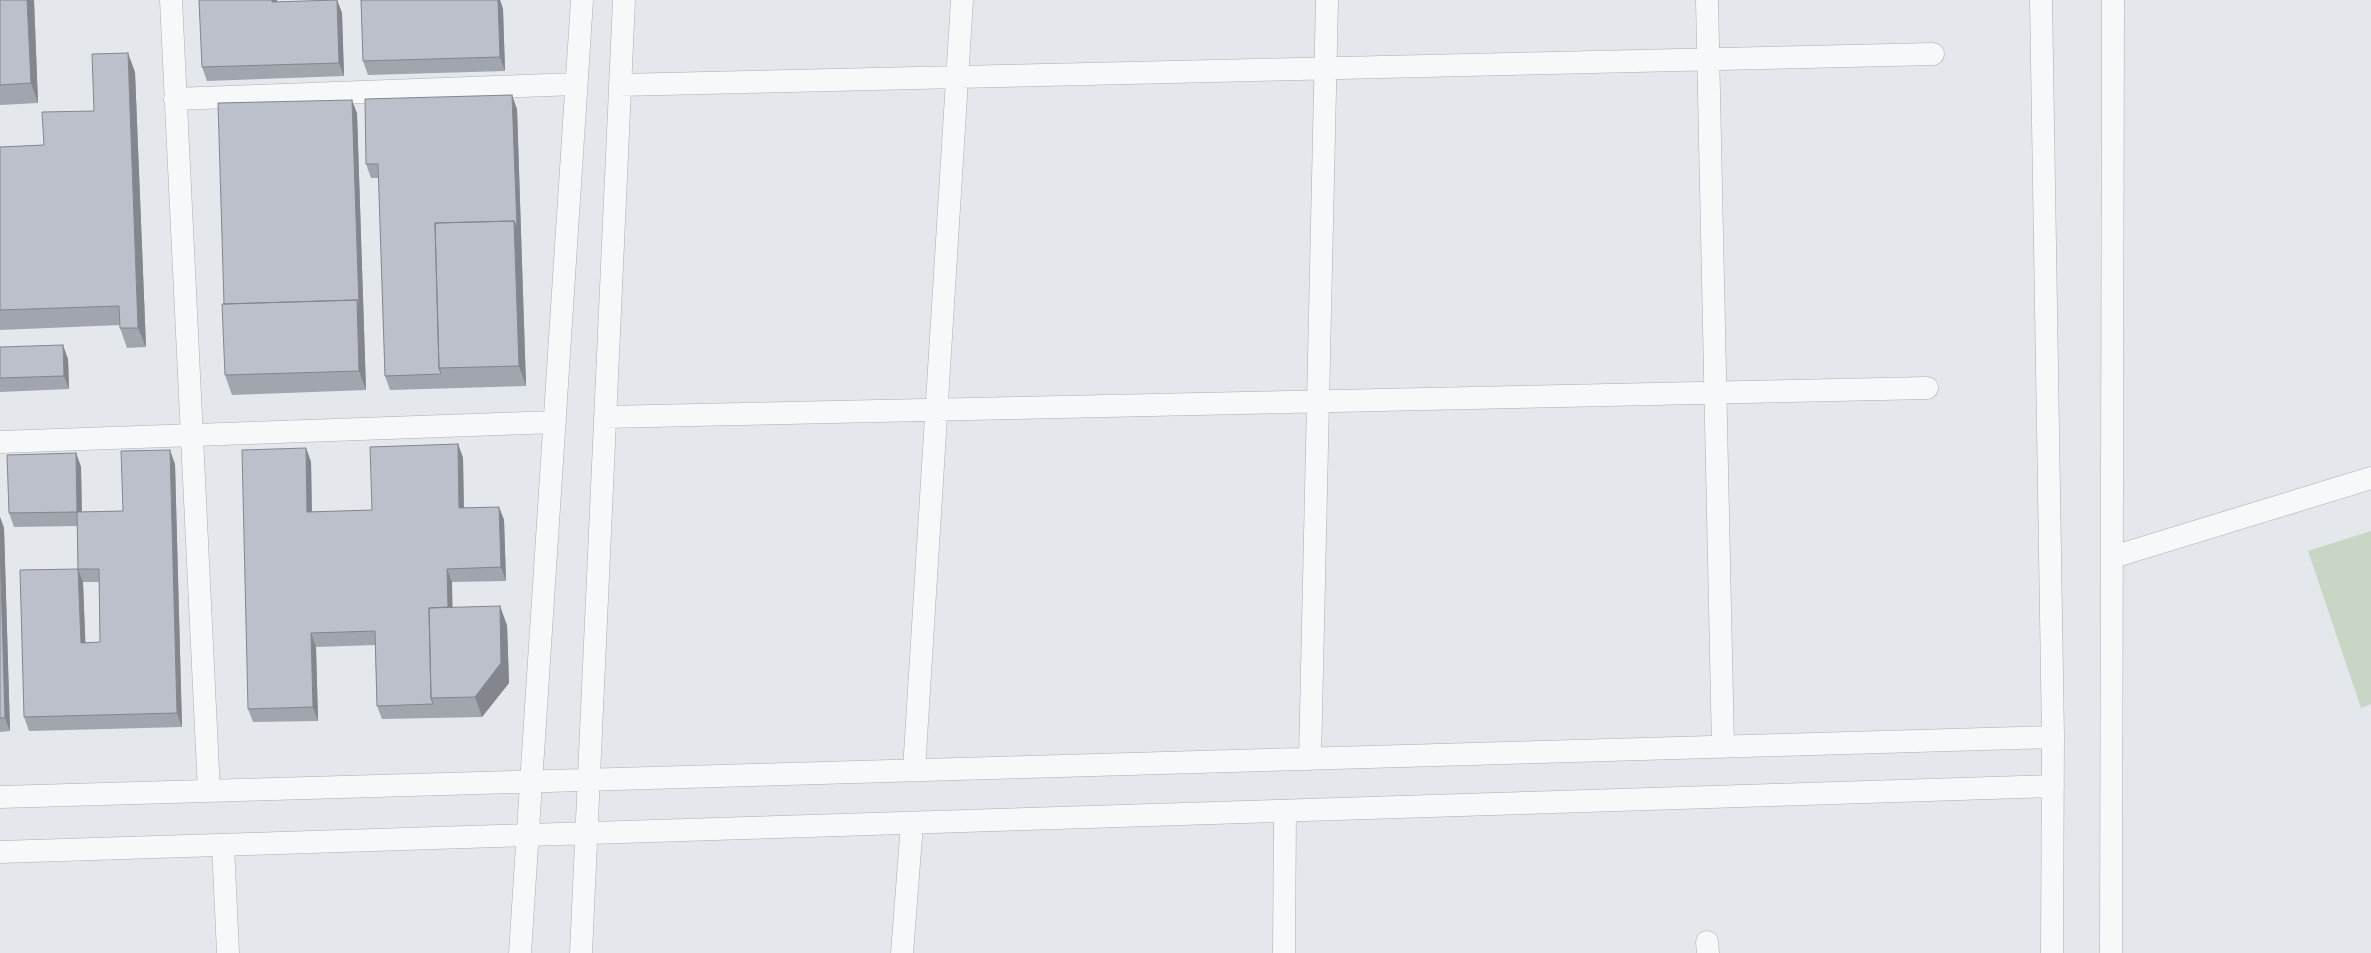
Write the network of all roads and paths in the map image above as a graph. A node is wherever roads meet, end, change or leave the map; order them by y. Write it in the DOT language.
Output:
graph roads {
  1 [pos="170,0"];
  2 [pos="582,0"];
  3 [pos="624,0"];
  4 [pos="962,0"];
  5 [pos="1327,0"];
  6 [pos="1708,0"];
  7 [pos="2041,0"];
  8 [pos="2113,0"];
  9 [pos="1933,54"];
  10 [pos="1709,59"];
  11 [pos="1325,68"];
  12 [pos="957,77"];
  13 [pos="576,84"];
  14 [pos="620,85"];
  15 [pos="175,99"];
  16 [pos="1927,388"];
  17 [pos="1716,392"];
  18 [pos="1318,401"];
  19 [pos="936,409"];
  20 [pos="605,417"];
  21 [pos="555,422"];
  22 [pos="191,435"];
  23 [pos="0,442"];
  24 [pos="2371,478"];
  25 [pos="2113,557"];
  26 [pos="2053,737"];
  27 [pos="1723,747"];
  28 [pos="1310,759"];
  29 [pos="914,770"];
  30 [pos="589,780"];
  31 [pos="530,781"];
  32 [pos="2053,786"];
  33 [pos="209,791"];
  34 [pos="0,797"];
  35 [pos="1285,811"];
  36 [pos="912,824"];
  37 [pos="586,834"];
  38 [pos="526,836"];
  39 [pos="223,846"];
  40 [pos="0,852"];
  41 [pos="228,953"];
  42 [pos="520,953"];
  43 [pos="581,953"];
  44 [pos="902,953"];
  45 [pos="1284,953"];
  46 [pos="2052,953"];
  47 [pos="2111,953"];
  1 -- 15 [label="street"];
  2 -- 13 [label="street"];
  3 -- 14 [label="street"];
  4 -- 12 [label="street"];
  5 -- 11 [label="street"];
  6 -- 10 [label="street"];
  7 -- 26 [label="street"];
  8 -- 25 [label="street"];
  9 -- 10 [label="street"];
  10 -- 11 [label="street"];
  10 -- 17 [label="street"];
  11 -- 12 [label="street"];
  11 -- 18 [label="street"];
  12 -- 14 [label="street"];
  12 -- 19 [label="street"];
  13 -- 15 [label="street"];
  13 -- 21 [label="street"];
  14 -- 20 [label="street"];
  15 -- 22 [label="street"];
  16 -- 17 [label="street"];
  17 -- 18 [label="street"];
  17 -- 27 [label="street"];
  18 -- 19 [label="street"];
  18 -- 28 [label="street"];
  19 -- 20 [label="street"];
  19 -- 29 [label="street"];
  20 -- 30 [label="street"];
  21 -- 22 [label="street"];
  21 -- 31 [label="street"];
  22 -- 23 [label="street"];
  22 -- 33 [label="street"];
  24 -- 25 [label="street"];
  25 -- 47 [label="street"];
  26 -- 27 [label="street"];
  26 -- 32 [label="street"];
  27 -- 28 [label="street"];
  28 -- 29 [label="street"];
  29 -- 30 [label="street"];
  30 -- 31 [label="street"];
  30 -- 37 [label="street"];
  31 -- 33 [label="street"];
  31 -- 38 [label="street"];
  32 -- 35 [label="street"];
  32 -- 46 [label="street"];
  33 -- 34 [label="street"];
  35 -- 36 [label="street"];
  35 -- 45 [label="street"];
  36 -- 37 [label="street"];
  36 -- 44 [label="street"];
  37 -- 38 [label="street"];
  37 -- 43 [label="street"];
  38 -- 39 [label="street"];
  38 -- 42 [label="street"];
  39 -- 40 [label="street"];
  39 -- 41 [label="street"];
}
